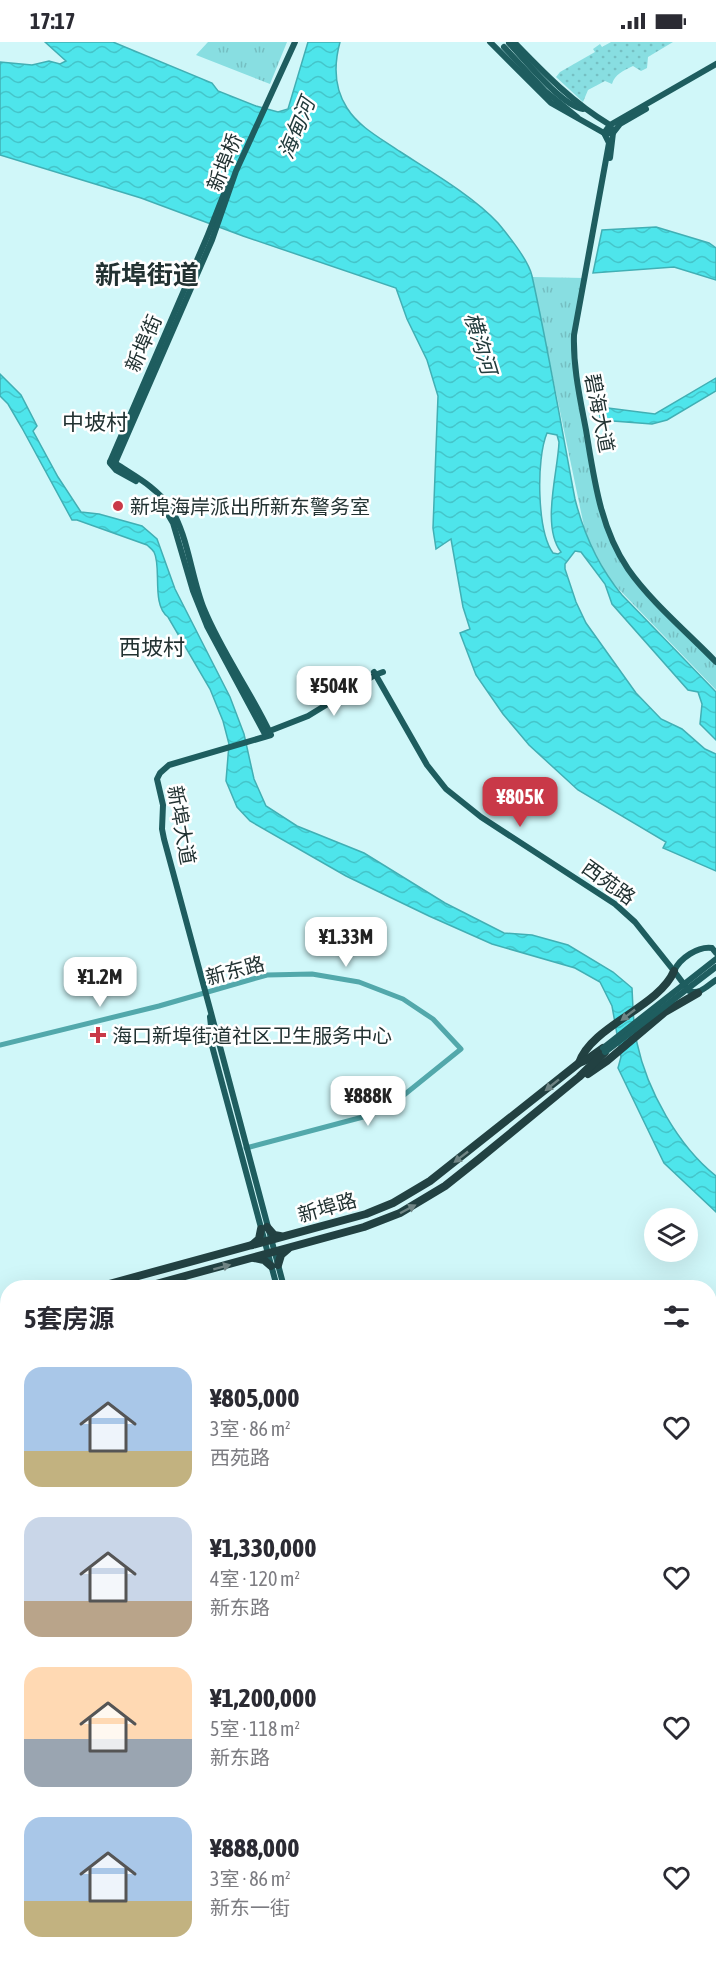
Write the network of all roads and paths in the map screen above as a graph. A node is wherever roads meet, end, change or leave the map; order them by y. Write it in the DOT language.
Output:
graph roads {
  1 [pos="293,42"];
  2 [pos="490,42"];
  3 [pos="514,42"];
  4 [pos="506,44"];
  5 [pos="716,66"];
  6 [pos="583,109"];
  7 [pos="577,117"];
  8 [pos="610,125"];
  9 [pos="604,133"];
  10 [pos="613,133"];
  11 [pos="209,238"];
  12 [pos="716,660"];
  13 [pos="375,675"];
  14 [pos="268,734"];
  15 [pos="716,953"];
  16 [pos="716,959"];
  17 [pos="716,967"];
  18 [pos="674,972"];
  19 [pos="716,980"];
  20 [pos="206,993"];
  21 [pos="698,993"];
  22 [pos="0,1045"];
  23 [pos="604,1050"];
  24 [pos="579,1063"];
  25 [pos="579,1077"];
  26 [pos="246,1148"];
  27 [pos="264,1228"];
  28 [pos="285,1236"];
  29 [pos="268,1241"];
  30 [pos="250,1245"];
  31 [pos="290,1248"];
  32 [pos="271,1253"];
  33 [pos="253,1258"];
  34 [pos="274,1265"];
  35 [pos="124,1280"];
  36 [pos="171,1280"];
  37 [pos="276,1280"];
  38 [pos="281,1280"];
  1 -- 11 [label="main road, 新埠桥"];
  2 -- 7 [label="main road"];
  3 -- 6 [label="main road"];
  4 -- 6 [label="main road"];
  4 -- 7 [label="main road"];
  5 -- 8 [label="main road"];
  5 -- 10 [label="main road"];
  6 -- 8 [label="main road"];
  7 -- 9 [label="main road"];
  8 -- 9 [label="main road"];
  8 -- 10 [label="main road"];
  9 -- 10 [label="main road"];
  9 -- 12 [label="main road, 碧海大道"];
  10 -- 12 [label="main road, 碧海大道"];
  11 -- 14 [label="main road, 新埠街"];
  13 -- 14 [label="main road, 新埠大道"];
  13 -- 18 [label="main road, 西苑路"];
  14 -- 20 [label="main road, 新埠大道"];
  15 -- 18 [label="main road"];
  16 -- 23 [label="main road, bridge"];
  17 -- 23 [label="main road, bridge"];
  18 -- 21 [label="main road, 西苑路"];
  18 -- 24 [label="highway, one-way"];
  19 -- 21 [label="main road"];
  20 -- 22 [label="street, 新东路"];
  20 -- 26 [label="main road, 新埠大道"];
  20 -- 26 [label="street, 新东路"];
  20 -- 27 [label="main road, 新埠大道"];
  21 -- 25 [label="highway"];
  23 -- 24 [label="highway"];
  23 -- 25 [label="highway"];
  24 -- 28 [label="highway, 新埠路, one-way"];
  31 -- 25 [label="highway, 新埠路, one-way"];
  26 -- 27 [label="main road, 新埠大道"];
  27 -- 28 [label="highway"];
  27 -- 29 [label="main road, 新埠大道"];
  27 -- 30 [label="highway"];
  28 -- 29 [label="highway, 新埠路"];
  29 -- 30 [label="highway, 新埠路"];
  29 -- 32 [label="main road, 新埠大道"];
  30 -- 35 [label="highway, 新埠路"];
  31 -- 32 [label="highway, 新埠路"];
  31 -- 34 [label="highway"];
  32 -- 33 [label="highway, 新埠路"];
  32 -- 34 [label="main road, 新埠大道"];
  33 -- 34 [label="highway"];
  36 -- 33 [label="highway, 新埠路, one-way"];
  34 -- 37 [label="main road, 新埠大道"];
  34 -- 38 [label="main road, 新埠大道"];
}
